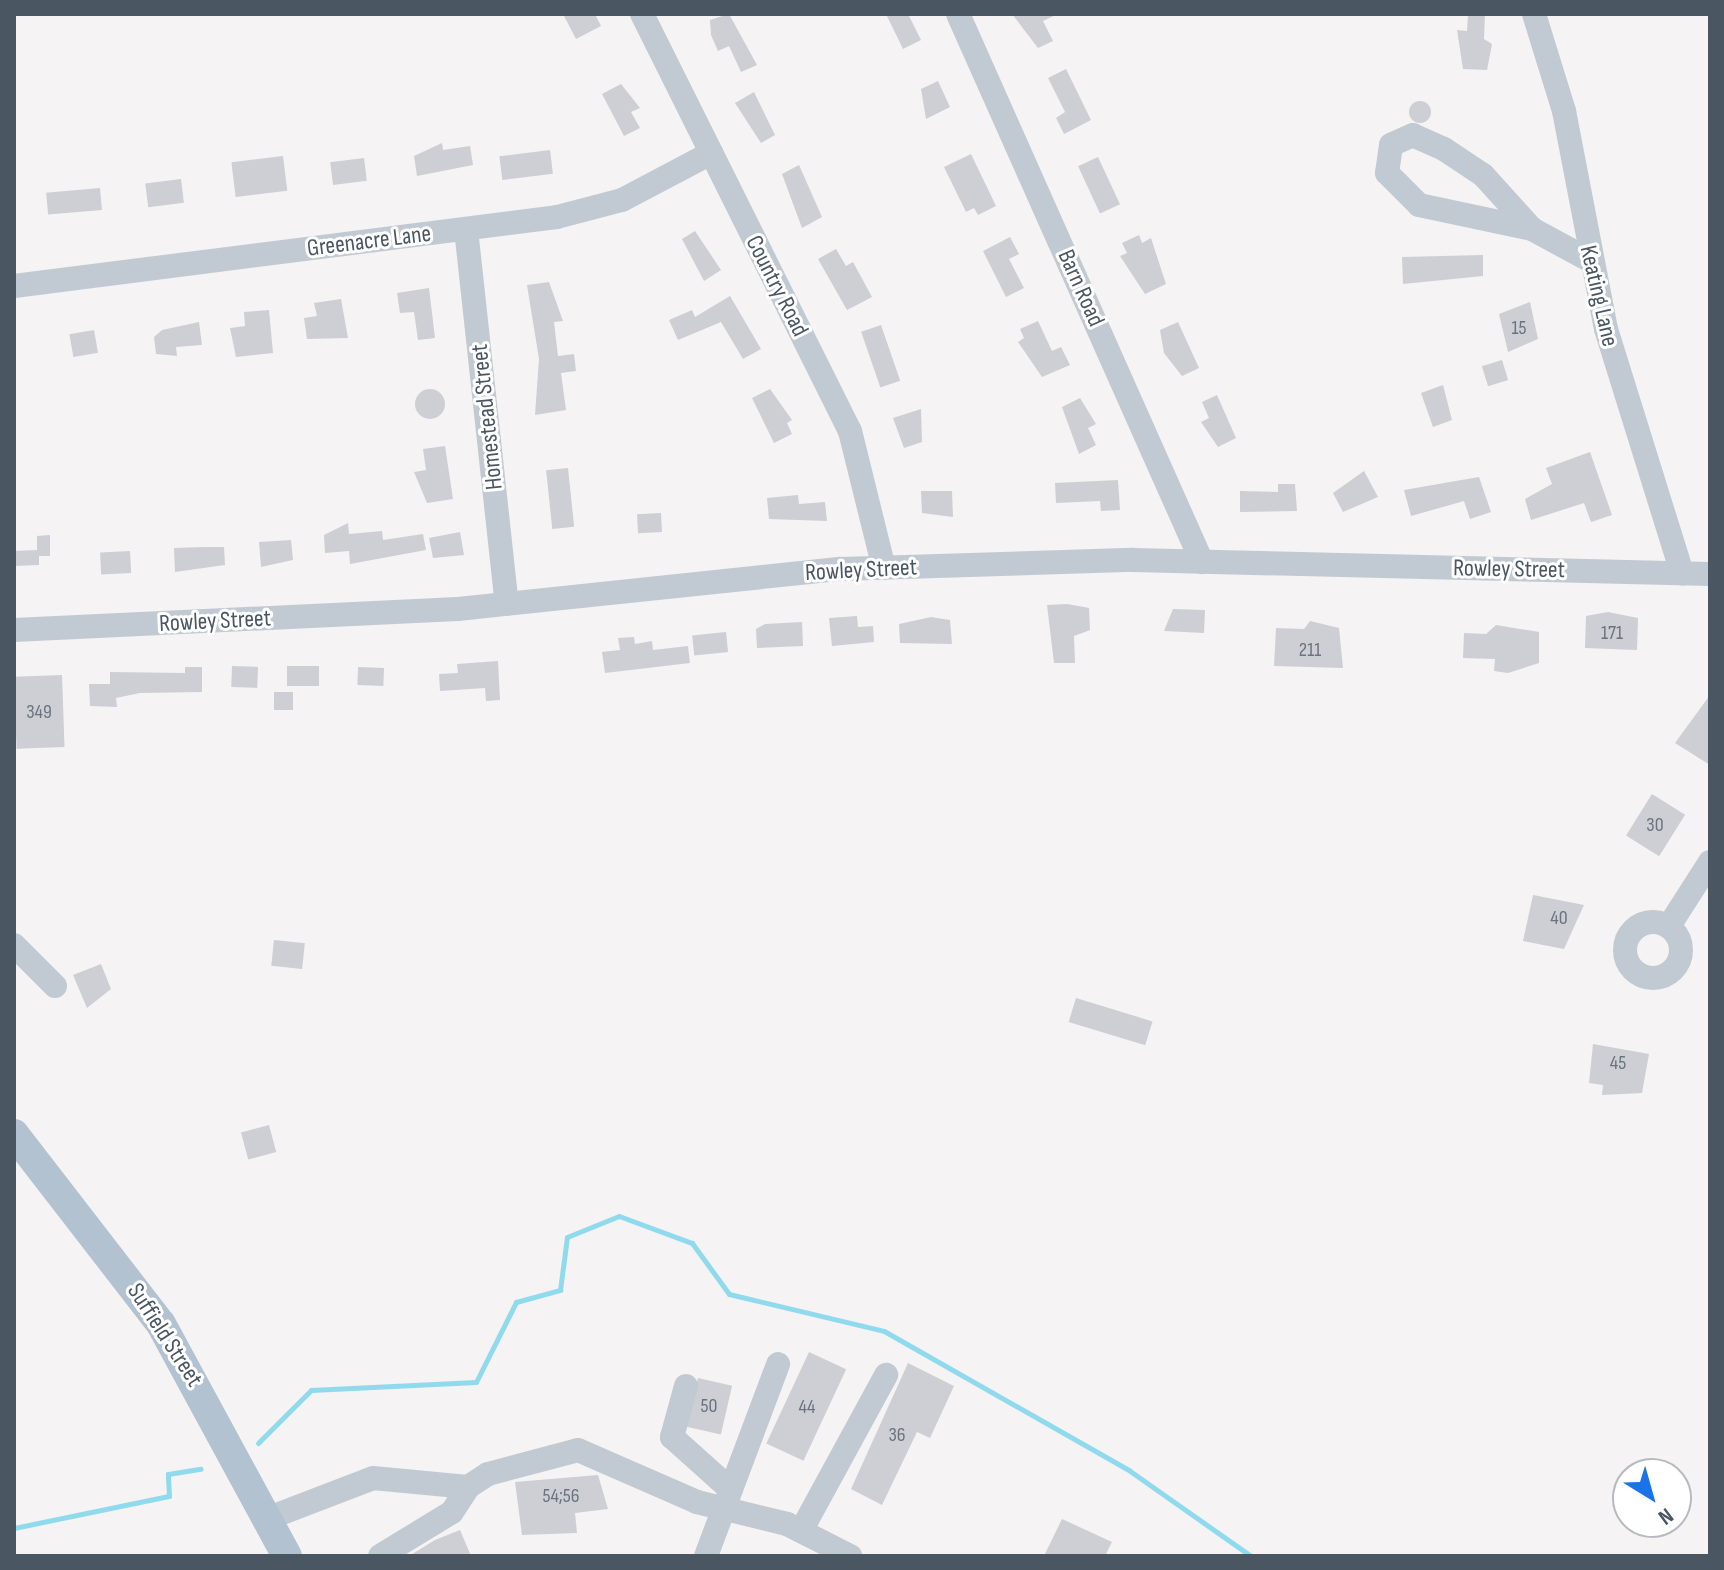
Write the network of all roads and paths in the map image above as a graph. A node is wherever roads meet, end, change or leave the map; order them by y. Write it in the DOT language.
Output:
graph roads {
  1 [pos="642,14"];
  2 [pos="958,14"];
  3 [pos="1534,14"];
  4 [pos="711,153"];
  5 [pos="466,229"];
  6 [pos="1532,229"];
  7 [pos="1589,260"];
  8 [pos="14,286"];
  9 [pos="1202,562"];
  10 [pos="884,568"];
  11 [pos="1682,573"];
  12 [pos="1710,574"];
  13 [pos="507,604"];
  14 [pos="14,630"];
  15 [pos="1710,862"];
  16 [pos="1669,926"];
  17 [pos="14,945"];
  18 [pos="55,986"];
  19 [pos="14,1134"];
  20 [pos="778,1364"];
  21 [pos="886,1375"];
  22 [pos="686,1386"];
  23 [pos="468,1487"];
  24 [pos="727,1500"];
  25 [pos="269,1518"];
  26 [pos="801,1531"];
  27 [pos="287,1556"];
  28 [pos="380,1556"];
  29 [pos="706,1556"];
  30 [pos="850,1556"];
  1 -- 4 [label="street, Country Road"];
  2 -- 9 [label="street, Barn Road"];
  3 -- 7 [label="street, Keating Lane"];
  4 -- 5 [label="street, Greenacre Lane"];
  4 -- 10 [label="street, Country Road"];
  5 -- 8 [label="street, Greenacre Lane"];
  5 -- 13 [label="street, Homestead Street"];
  6 -- 6 [label="street"];
  6 -- 7 [label="street"];
  7 -- 11 [label="street, Keating Lane"];
  9 -- 10 [label="street, Rowley Street"];
  9 -- 11 [label="street, Rowley Street"];
  10 -- 13 [label="street, Rowley Street"];
  11 -- 12 [label="street, Rowley Street"];
  13 -- 14 [label="street, Rowley Street"];
  15 -- 16 [label="street"];
  17 -- 18 [label="street"];
  19 -- 25 [label="main road, Suffield Street"];
  20 -- 24 [label="street"];
  21 -- 26 [label="street"];
  22 -- 24 [label="street"];
  23 -- 24 [label="street"];
  23 -- 25 [label="street"];
  23 -- 28 [label="street"];
  24 -- 26 [label="street"];
  24 -- 29 [label="street"];
  25 -- 27 [label="main road, Suffield Street"];
  26 -- 30 [label="street"];
}
